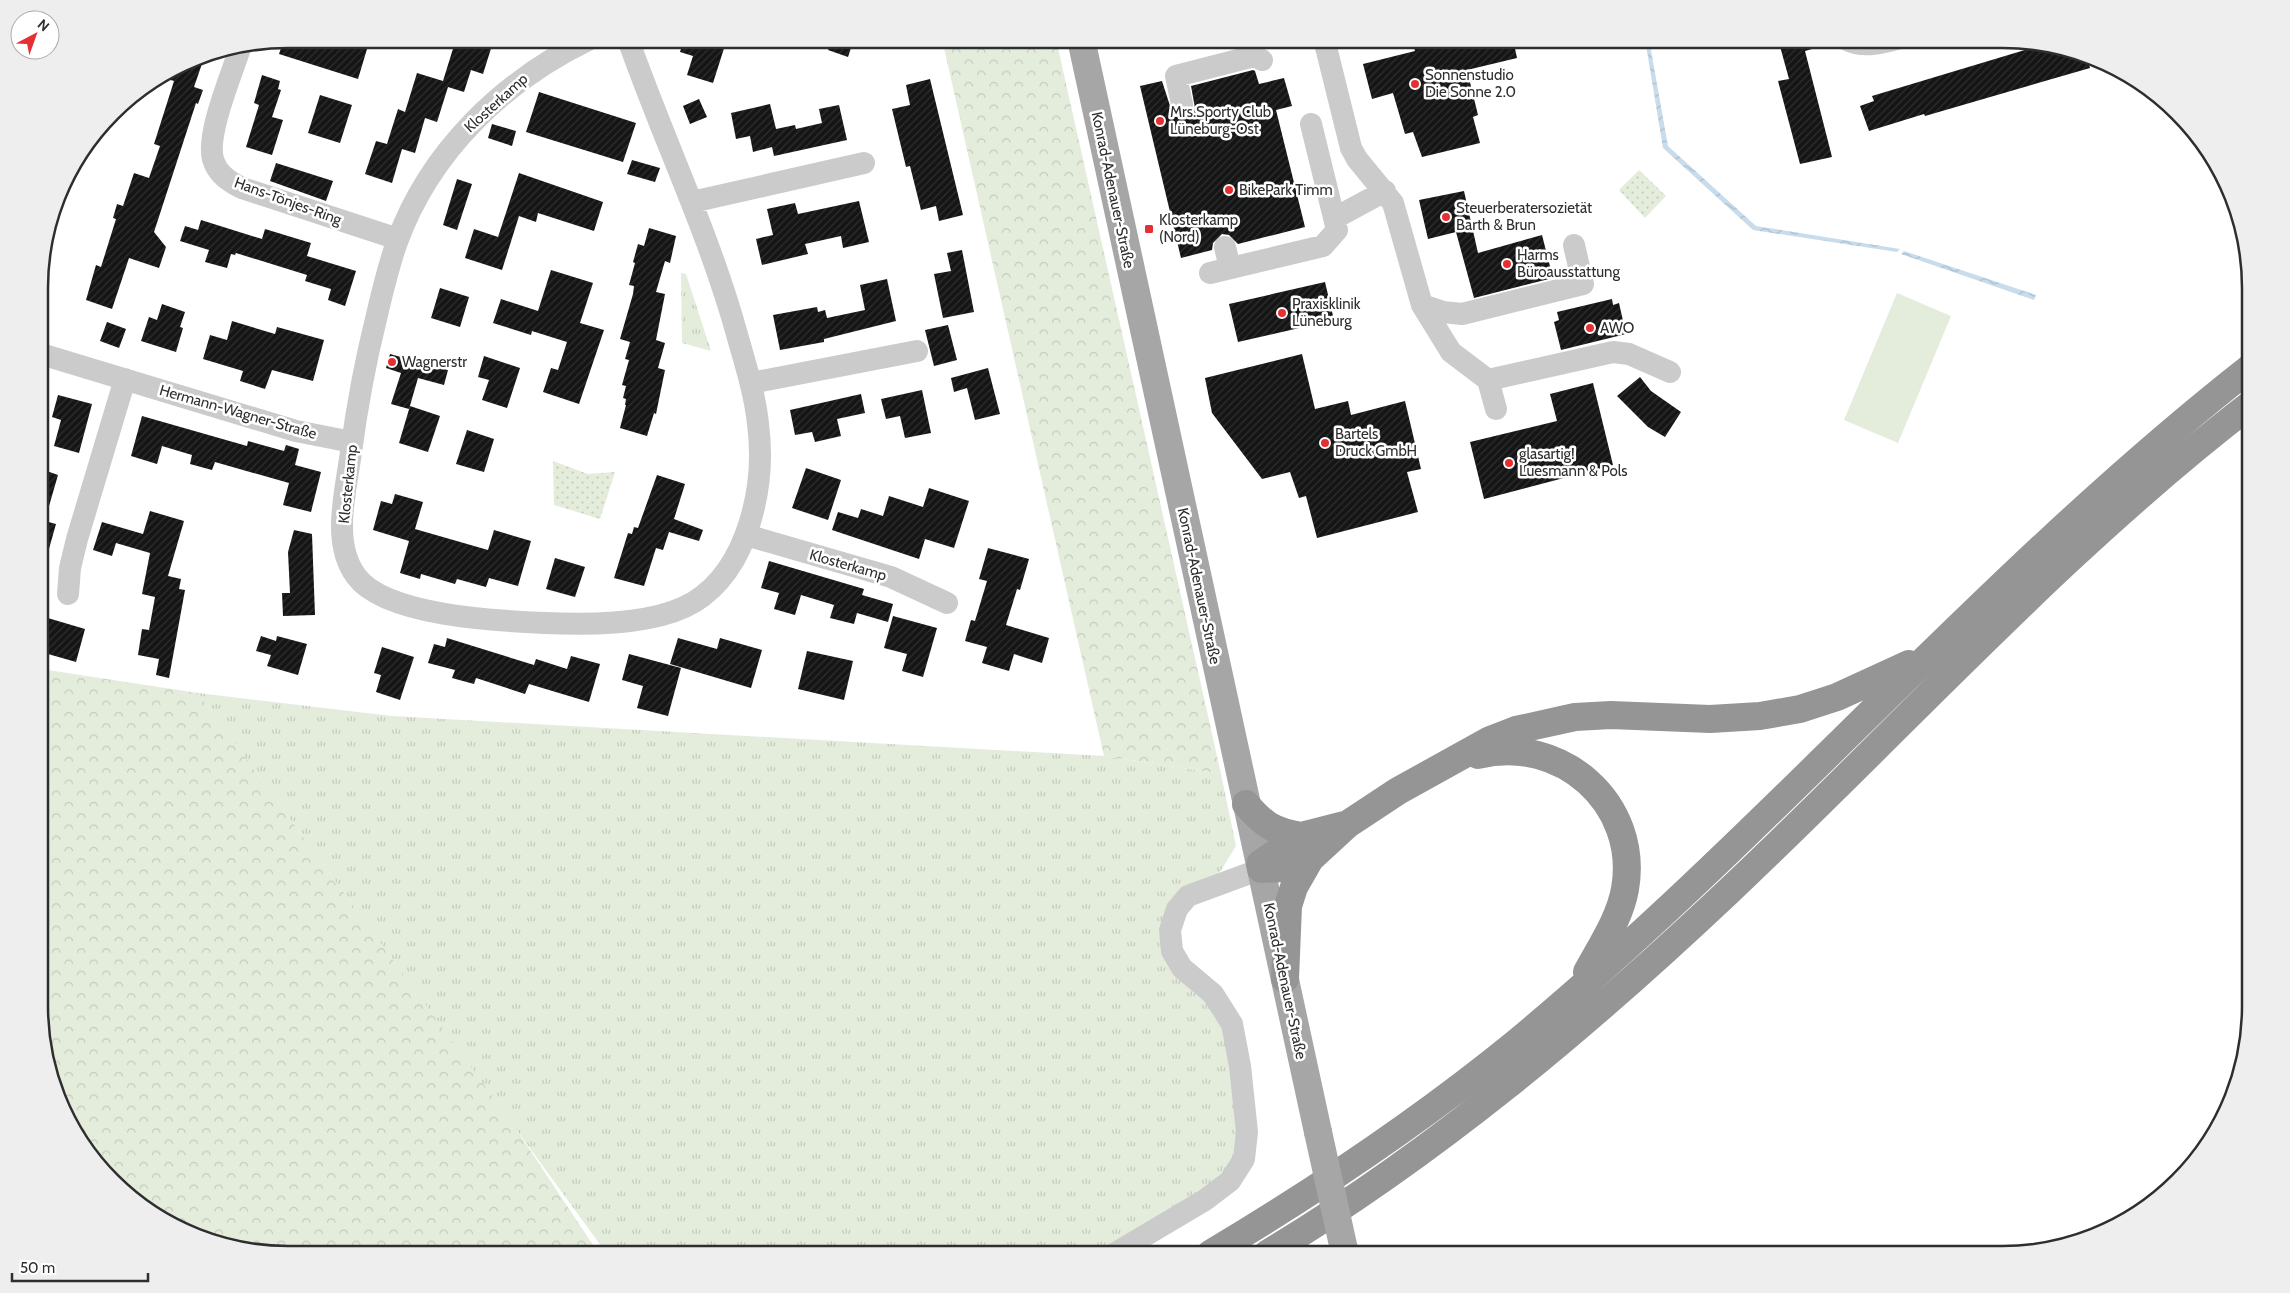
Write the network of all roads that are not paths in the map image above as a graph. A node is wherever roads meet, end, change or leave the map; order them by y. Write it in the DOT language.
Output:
graph roads {
  1 [pos="573,48"];
  2 [pos="631,48"];
  3 [pos="1082,48"];
  4 [pos="1326,48"];
  5 [pos="239,52"];
  6 [pos="1262,60"];
  7 [pos="1182,104"];
  8 [pos="1311,124"];
  9 [pos="864,163"];
  10 [pos="1385,191"];
  11 [pos="692,202"];
  12 [pos="1335,218"];
  13 [pos="398,239"];
  14 [pos="1574,245"];
  15 [pos="1225,247"];
  16 [pos="1422,305"];
  17 [pos="917,351"];
  18 [pos="48,356"];
  19 [pos="1670,372"];
  20 [pos="2242,374"];
  21 [pos="125,379"];
  22 [pos="1488,380"];
  23 [pos="751,383"];
  24 [pos="1496,409"];
  25 [pos="2242,411"];
  26 [pos="352,442"];
  27 [pos="746,535"];
  28 [pos="68,594"];
  29 [pos="947,604"];
  30 [pos="1926,656"];
  31 [pos="1450,763"];
  32 [pos="1246,804"];
  33 [pos="1306,847"];
  34 [pos="1260,866"];
  35 [pos="1285,979"];
  36 [pos="1577,990"];
  37 [pos="1127,1246"];
  38 [pos="1224,1246"];
  39 [pos="1280,1246"];
  40 [pos="1342,1246"];
  1 -- 13 [label="street, Klosterkamp"];
  2 -- 11 [label="street, Klosterkamp"];
  3 -- 32 [label="main road, Konrad-Adenauer-Straße"];
  4 -- 10 [label="street"];
  5 -- 13 [label="street, Hans-Tönjes-Ring"];
  6 -- 7 [label="street"];
  8 -- 12 [label="street"];
  9 -- 11 [label="street"];
  10 -- 12 [label="street"];
  10 -- 16 [label="street"];
  11 -- 23 [label="street, Klosterkamp"];
  12 -- 15 [label="street"];
  13 -- 26 [label="street, Klosterkamp"];
  14 -- 16 [label="street"];
  16 -- 22 [label="street"];
  17 -- 23 [label="street"];
  18 -- 21 [label="street, Hermann-Wagner-Straße"];
  19 -- 22 [label="street"];
  20 -- 30 [label="highway"];
  21 -- 26 [label="street, Hermann-Wagner-Straße"];
  21 -- 28 [label="street"];
  22 -- 24 [label="street"];
  23 -- 27 [label="street, Klosterkamp"];
  25 -- 39 [label="highway"];
  26 -- 27 [label="street, Klosterkamp"];
  27 -- 29 [label="street, Klosterkamp"];
  30 -- 31 [label="highway"];
  30 -- 36 [label="highway"];
  31 -- 33 [label="highway"];
  31 -- 36 [label="highway"];
  32 -- 33 [label="highway"];
  32 -- 34 [label="main road, Konrad-Adenauer-Straße"];
  33 -- 34 [label="highway"];
  33 -- 35 [label="highway"];
  34 -- 35 [label="main road, Konrad-Adenauer-Straße"];
  34 -- 37 [label="street"];
  35 -- 40 [label="main road, Konrad-Adenauer-Straße, bridge"];
  36 -- 38 [label="highway"];
}
